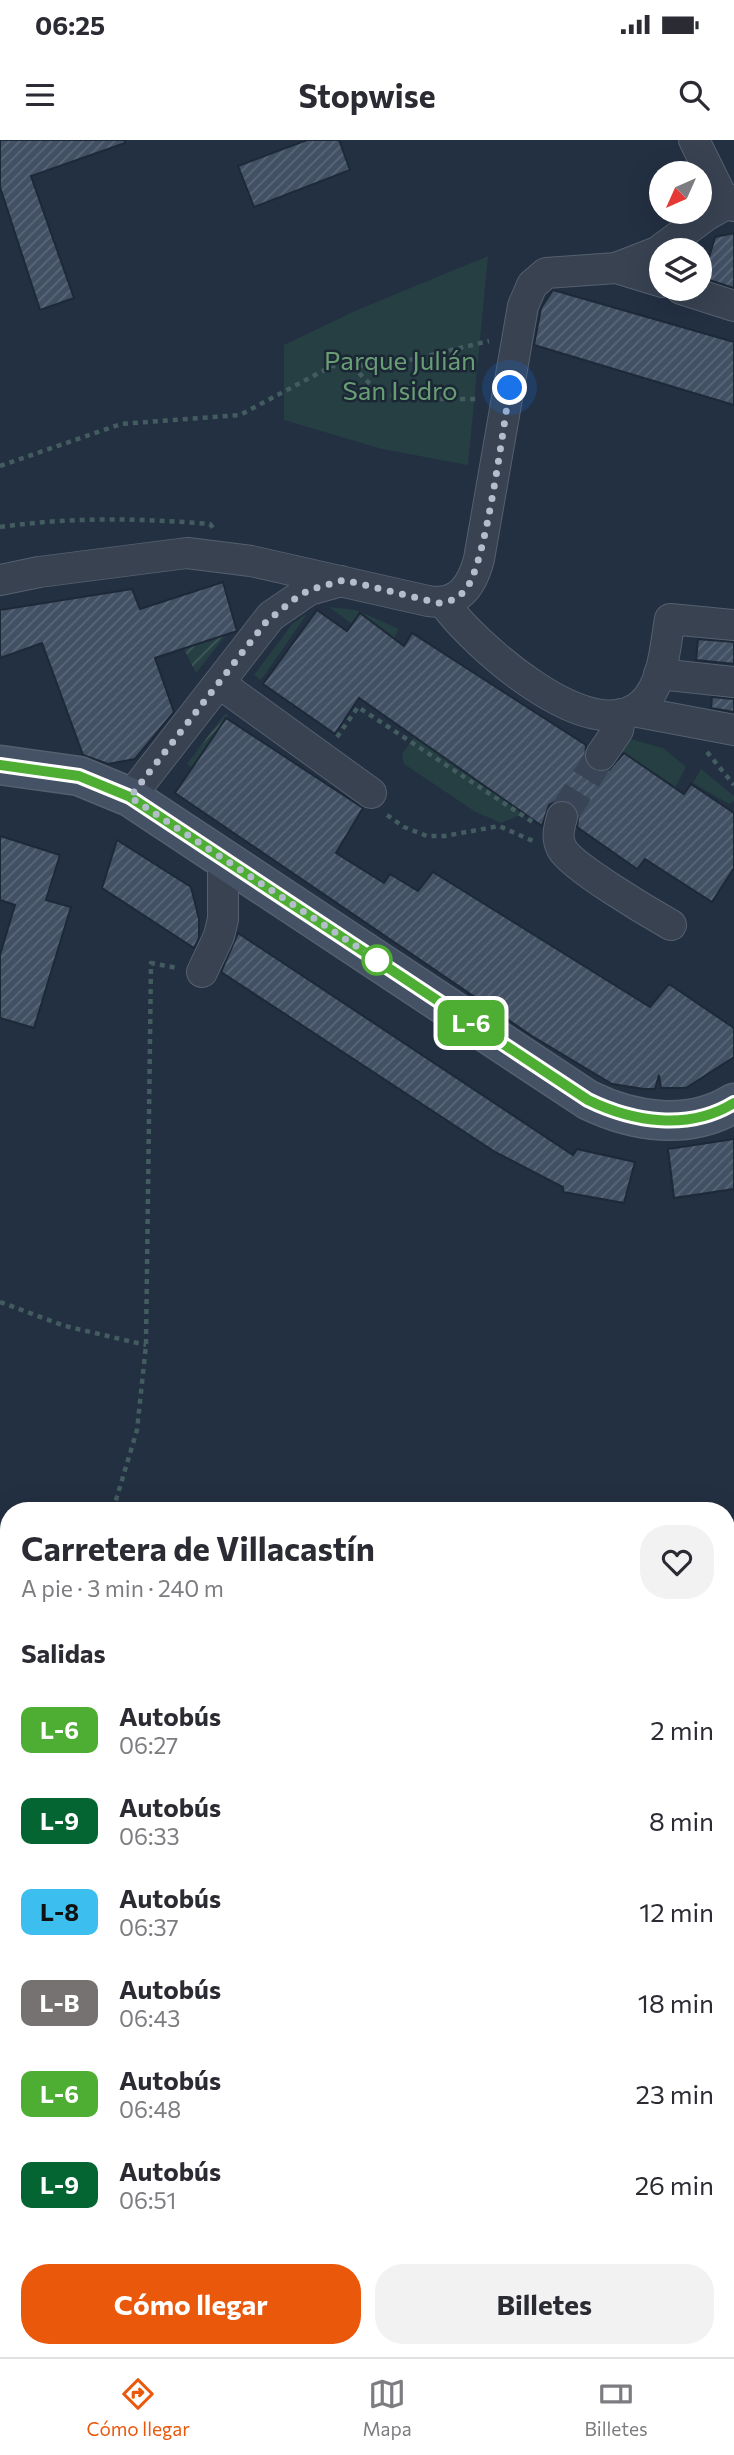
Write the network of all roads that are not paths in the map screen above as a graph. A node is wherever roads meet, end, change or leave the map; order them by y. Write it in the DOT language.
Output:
graph roads {
  1 [pos="694,140"];
  2 [pos="727,198"];
  3 [pos="616,268"];
  4 [pos="649,278"];
  5 [pos="712,299"];
  6 [pos="734,306"];
  7 [pos="251,561"];
  8 [pos="0,580"];
  9 [pos="344,580"];
  10 [pos="444,603"];
  11 [pos="271,616"];
  12 [pos="734,625"];
  13 [pos="659,674"];
  14 [pos="734,682"];
  15 [pos="219,683"];
  16 [pos="627,713"];
  17 [pos="734,730"];
  18 [pos="601,755"];
  19 [pos="0,765"];
  20 [pos="371,793"];
  21 [pos="130,797"];
  22 [pos="562,817"];
  23 [pos="223,858"];
  24 [pos="671,925"];
  25 [pos="202,972"];
  26 [pos="734,1103"];
  1 -- 2 [label="street"];
  2 -- 3 [label="street"];
  3 -- 4 [label="street"];
  3 -- 10 [label="street"];
  5 -- 6 [label="street"];
  7 -- 8 [label="street"];
  7 -- 9 [label="street"];
  7 -- 11 [label="street"];
  9 -- 10 [label="street"];
  9 -- 11 [label="street"];
  10 -- 16 [label="street"];
  11 -- 15 [label="street"];
  12 -- 13 [label="street"];
  13 -- 14 [label="street"];
  13 -- 16 [label="street"];
  15 -- 20 [label="street"];
  15 -- 21 [label="street"];
  16 -- 17 [label="street"];
  16 -- 18 [label="street"];
  19 -- 21 [label="street"];
  21 -- 23 [label="street"];
  22 -- 24 [label="street"];
  23 -- 25 [label="street"];
  23 -- 26 [label="street"];
}
